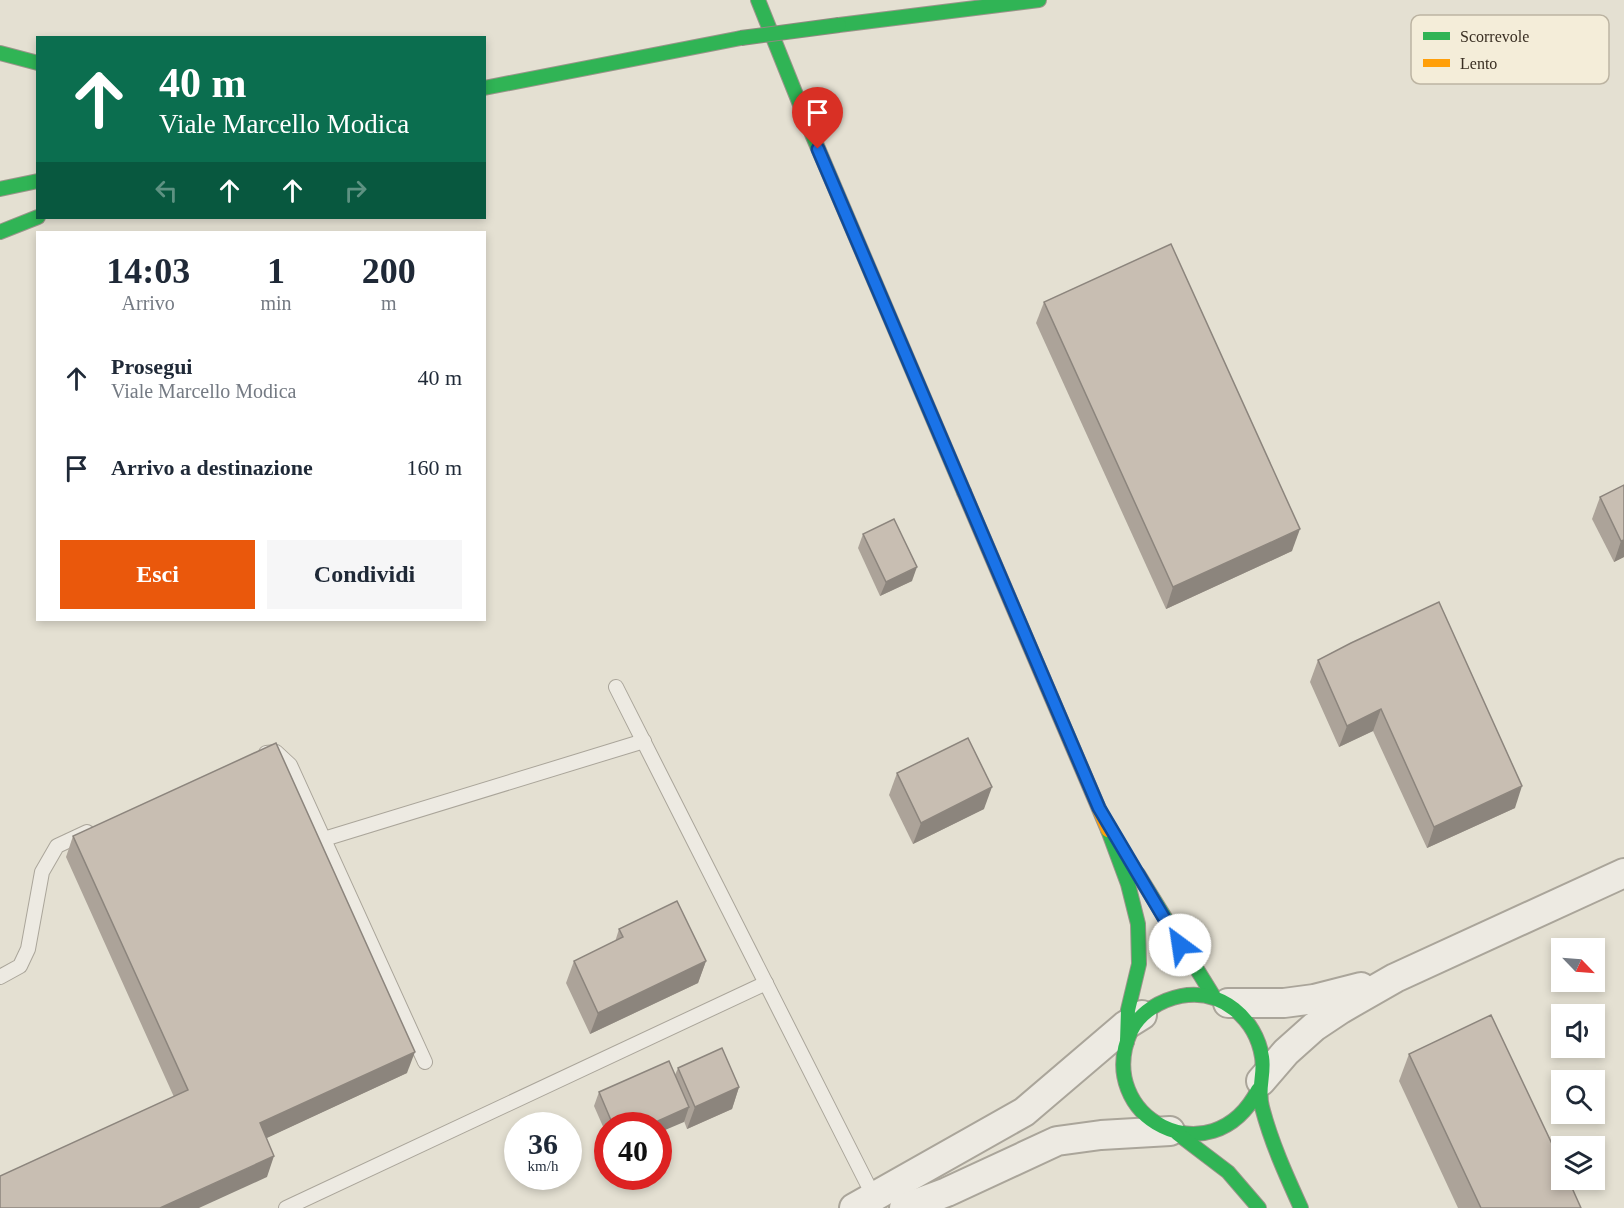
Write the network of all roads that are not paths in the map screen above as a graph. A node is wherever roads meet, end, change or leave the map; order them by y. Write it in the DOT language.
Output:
graph roads {
  1 [pos="759,0"];
  2 [pos="1039,0"];
  3 [pos="0,53"];
  4 [pos="36,62"];
  5 [pos="486,88"];
  6 [pos="36,181"];
  7 [pos="0,189"];
  8 [pos="36,218"];
  9 [pos="0,232"];
  10 [pos="616,687"];
  11 [pos="644,741"];
  12 [pos="248,758"];
  13 [pos="1099,808"];
  14 [pos="100,826"];
  15 [pos="324,839"];
  16 [pos="1624,873"];
  17 [pos="0,976"];
  18 [pos="1395,978"];
  19 [pos="766,983"];
  20 [pos="1141,1000"];
  21 [pos="1221,1000"];
  22 [pos="1126,1033"];
  23 [pos="1090,1055"];
  24 [pos="425,1062"];
  25 [pos="1260,1086"];
  26 [pos="1174,1132"];
  27 [pos="864,1202"];
  28 [pos="286,1208"];
  29 [pos="904,1208"];
  30 [pos="1259,1208"];
  31 [pos="1301,1208"];
  1 -- 13 [label="street"];
  2 -- 5 [label="street, bridge"];
  3 -- 4 [label="street"];
  6 -- 7 [label="street"];
  8 -- 9 [label="street"];
  10 -- 11 [label="lane"];
  11 -- 15 [label="lane"];
  11 -- 19 [label="lane"];
  12 -- 15 [label="lane"];
  13 -- 20 [label="street"];
  13 -- 21 [label="street"];
  14 -- 17 [label="lane"];
  15 -- 24 [label="lane"];
  16 -- 18 [label="street"];
  18 -- 21 [label="street"];
  18 -- 25 [label="street"];
  19 -- 27 [label="lane"];
  19 -- 28 [label="lane"];
  20 -- 21 [label="street"];
  20 -- 22 [label="street"];
  20 -- 23 [label="street"];
  21 -- 25 [label="street"];
  22 -- 23 [label="street"];
  22 -- 26 [label="street"];
  23 -- 27 [label="street"];
  25 -- 26 [label="street"];
  25 -- 31 [label="street"];
  26 -- 29 [label="street"];
  26 -- 30 [label="street"];
}
